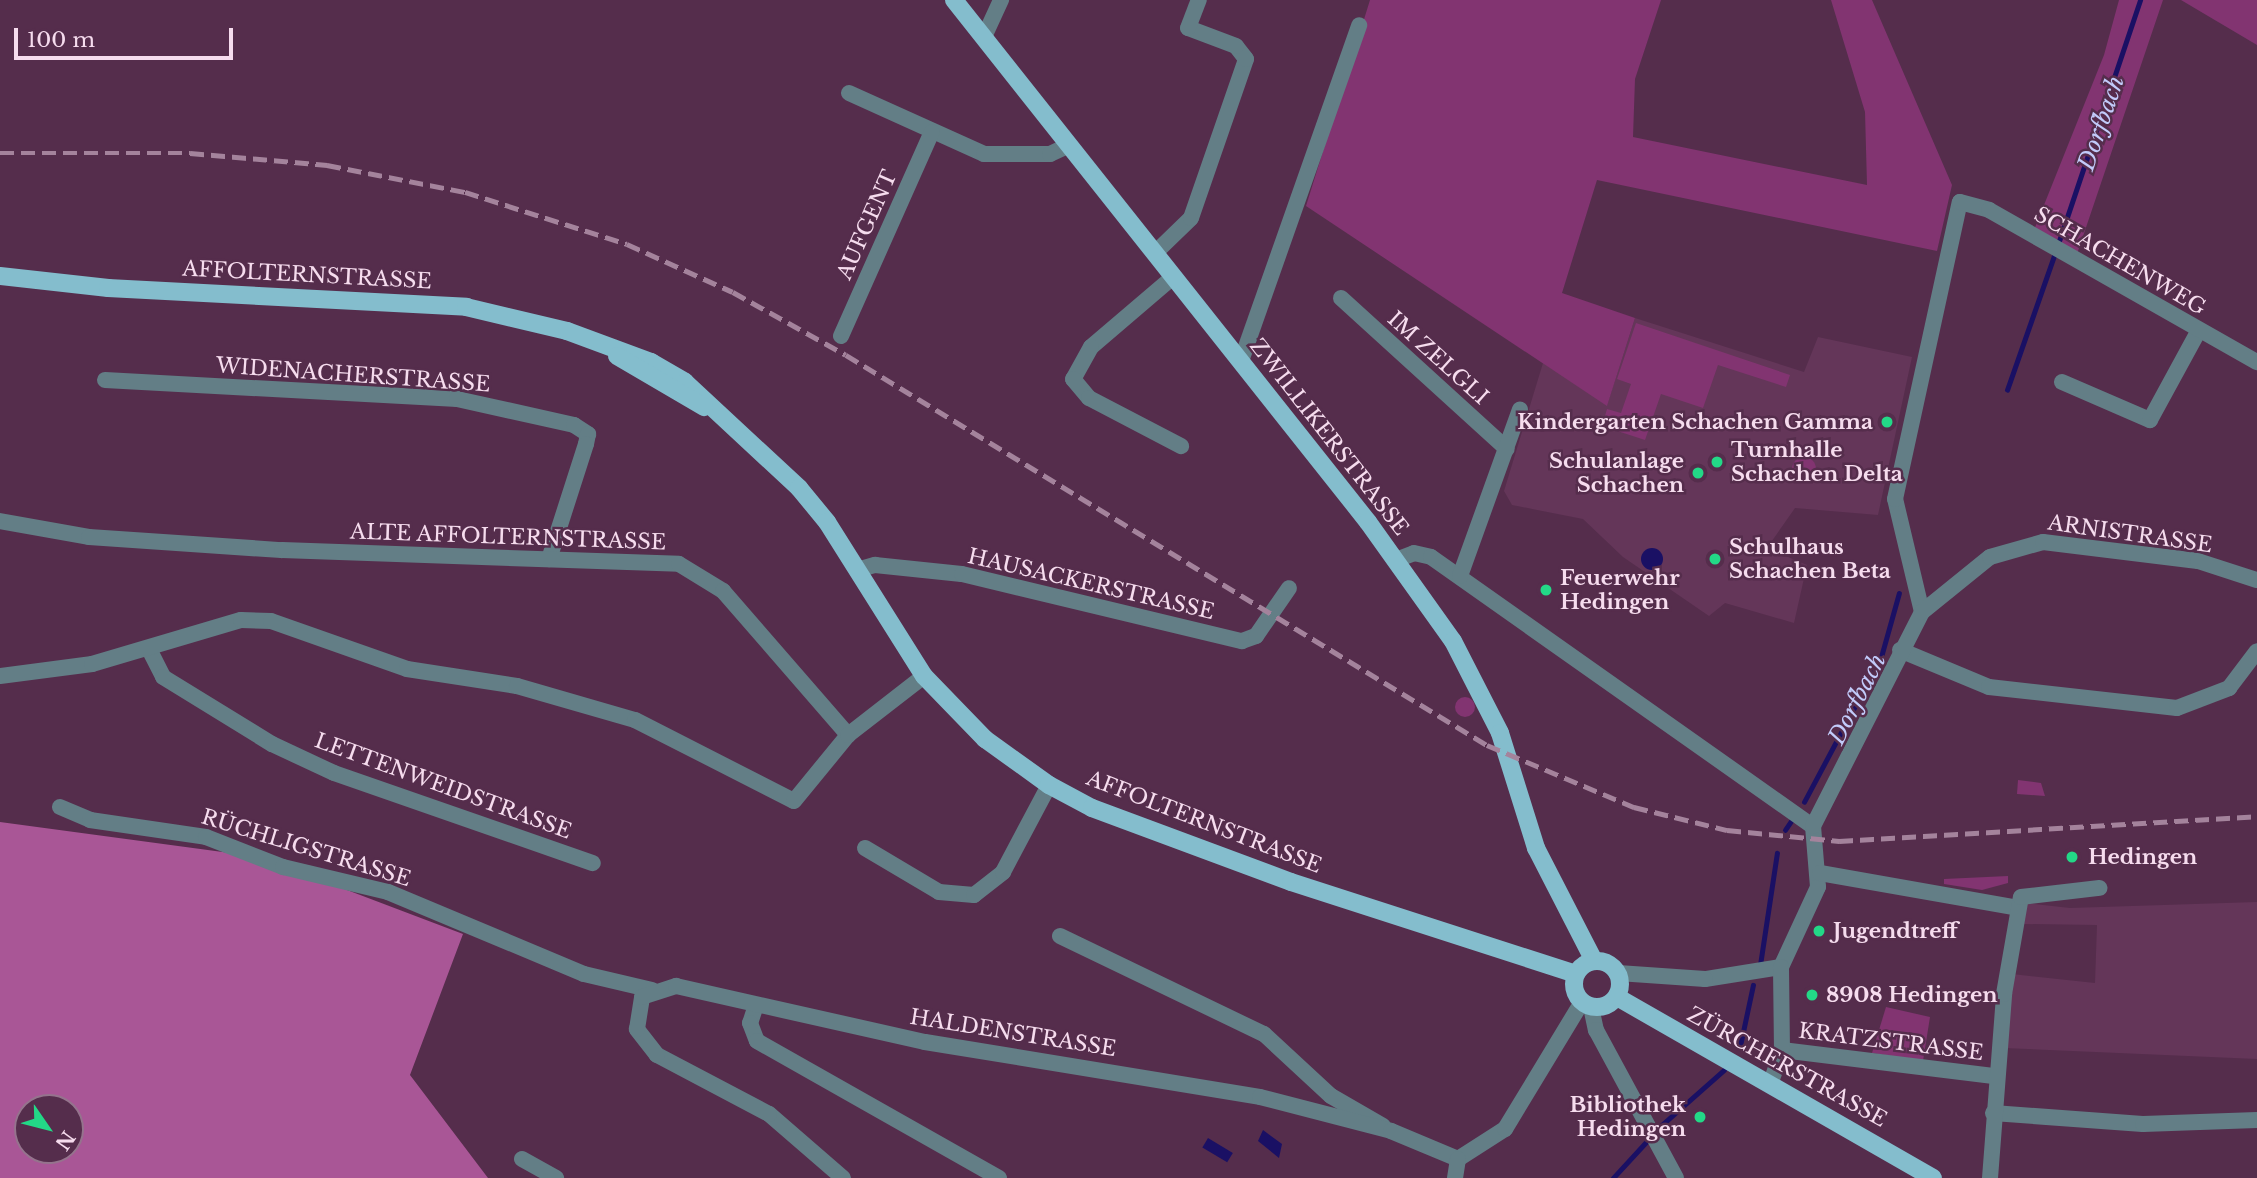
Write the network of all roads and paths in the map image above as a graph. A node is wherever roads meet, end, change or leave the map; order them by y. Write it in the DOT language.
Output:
graph roads {
  1 [pos="954,0"];
  2 [pos="1001,0"];
  3 [pos="1199,0"];
  4 [pos="1359,24"];
  5 [pos="984,37"];
  6 [pos="849,93"];
  7 [pos="932,132"];
  8 [pos="1069,145"];
  9 [pos="1155,253"];
  10 [pos="0,276"];
  11 [pos="1174,277"];
  12 [pos="1341,298"];
  13 [pos="2199,330"];
  14 [pos="841,336"];
  15 [pos="1241,361"];
  16 [pos="2257,362"];
  17 [pos="105,380"];
  18 [pos="2062,382"];
  19 [pos="1520,409"];
  20 [pos="1181,446"];
  21 [pos="1507,449"];
  22 [pos="0,521"];
  23 [pos="549,559"];
  24 [pos="1396,560"];
  25 [pos="857,570"];
  26 [pos="1460,576"];
  27 [pos="2257,580"];
  28 [pos="1289,588"];
  29 [pos="1922,612"];
  30 [pos="149,649"];
  31 [pos="1900,650"];
  32 [pos="2257,650"];
  33 [pos="0,676"];
  34 [pos="923,676"];
  35 [pos="848,735"];
  36 [pos="1049,785"];
  37 [pos="60,807"];
  38 [pos="1813,826"];
  39 [pos="865,848"];
  40 [pos="593,863"];
  41 [pos="1820,873"];
  42 [pos="2099,888"];
  43 [pos="2018,908"];
  44 [pos="1060,936"];
  45 [pos="1594,961"];
  46 [pos="1781,967"];
  47 [pos="1618,973"];
  48 [pos="1576,974"];
  49 [pos="652,990"];
  50 [pos="1617,997"];
  51 [pos="1587,1004"];
  52 [pos="756,1005"];
  53 [pos="1782,1050"];
  54 [pos="1995,1076"];
  55 [pos="1771,1082"];
  56 [pos="1993,1113"];
  57 [pos="2257,1120"];
  58 [pos="1391,1131"];
  59 [pos="522,1158"];
  60 [pos="1458,1159"];
  61 [pos="554,1176"];
  62 [pos="843,1178"];
  63 [pos="999,1178"];
  64 [pos="1455,1178"];
  65 [pos="1676,1178"];
  66 [pos="1933,1178"];
  67 [pos="1990,1178"];
  1 -- 5 [label="main road, ZWILLIKERSTRASSE"];
  2 -- 5 [label="street"];
  3 -- 9 [label="street"];
  4 -- 15 [label="street"];
  5 -- 8 [label="main road, ZWILLIKERSTRASSE"];
  6 -- 7 [label="street"];
  7 -- 8 [label="street"];
  7 -- 14 [label="street, AUFGENT"];
  8 -- 9 [label="main road, ZWILLIKERSTRASSE"];
  9 -- 11 [label="main road, ZWILLIKERSTRASSE"];
  10 -- 25 [label="main road, AFFOLTERNSTRASSE"];
  11 -- 15 [label="main road, ZWILLIKERSTRASSE"];
  11 -- 20 [label="street"];
  12 -- 21 [label="street, IM ZELGLI"];
  13 -- 16 [label="street, SCHACHENWEG"];
  13 -- 18 [label="street"];
  13 -- 29 [label="street, SCHACHENWEG"];
  15 -- 24 [label="main road, ZWILLIKERSTRASSE"];
  17 -- 23 [label="street, WIDENACHERSTRASSE"];
  19 -- 21 [label="street"];
  21 -- 26 [label="street"];
  22 -- 23 [label="street, ALTE AFFOLTERNSTRASSE"];
  23 -- 35 [label="street, ALTE AFFOLTERNSTRASSE"];
  24 -- 26 [label="street, ZWILLIKERSTRASSE"];
  24 -- 45 [label="main road"];
  25 -- 28 [label="street, HAUSACKERSTRASSE"];
  25 -- 34 [label="main road, AFFOLTERNSTRASSE"];
  26 -- 38 [label="street, ZWILLIKERSTRASSE"];
  27 -- 29 [label="street, ARNISTRASSE"];
  29 -- 31 [label="street, ARNISTRASSE"];
  30 -- 33 [label="street"];
  30 -- 35 [label="street"];
  30 -- 40 [label="street, LETTENWEIDSTRASSE"];
  31 -- 32 [label="street"];
  31 -- 38 [label="street, ARNISTRASSE"];
  34 -- 35 [label="street"];
  34 -- 36 [label="main road, AFFOLTERNSTRASSE"];
  36 -- 39 [label="street"];
  36 -- 48 [label="main road, AFFOLTERNSTRASSE"];
  37 -- 49 [label="street, RÜCHLIGSTRASSE"];
  38 -- 41 [label="street"];
  41 -- 43 [label="street"];
  41 -- 46 [label="street"];
  42 -- 43 [label="street"];
  43 -- 54 [label="street"];
  44 -- 58 [label="street"];
  45 -- 47 [label="main road"];
  45 -- 48 [label="main road"];
  46 -- 47 [label="street"];
  46 -- 53 [label="street"];
  47 -- 50 [label="main road"];
  48 -- 51 [label="main road"];
  49 -- 52 [label="street, HALDENSTRASSE"];
  49 -- 62 [label="street"];
  50 -- 51 [label="main road"];
  50 -- 55 [label="main road, ZÜRCHERSTRASSE"];
  51 -- 60 [label="street"];
  51 -- 65 [label="street"];
  52 -- 58 [label="street, HALDENSTRASSE"];
  52 -- 63 [label="street"];
  53 -- 54 [label="street, KRATZSTRASSE"];
  53 -- 55 [label="street"];
  54 -- 56 [label="street"];
  55 -- 66 [label="main road, ZÜRCHERSTRASSE"];
  56 -- 57 [label="street"];
  56 -- 67 [label="street"];
  58 -- 60 [label="street, HALDENSTRASSE"];
  59 -- 61 [label="street"];
  60 -- 64 [label="street"];
}
